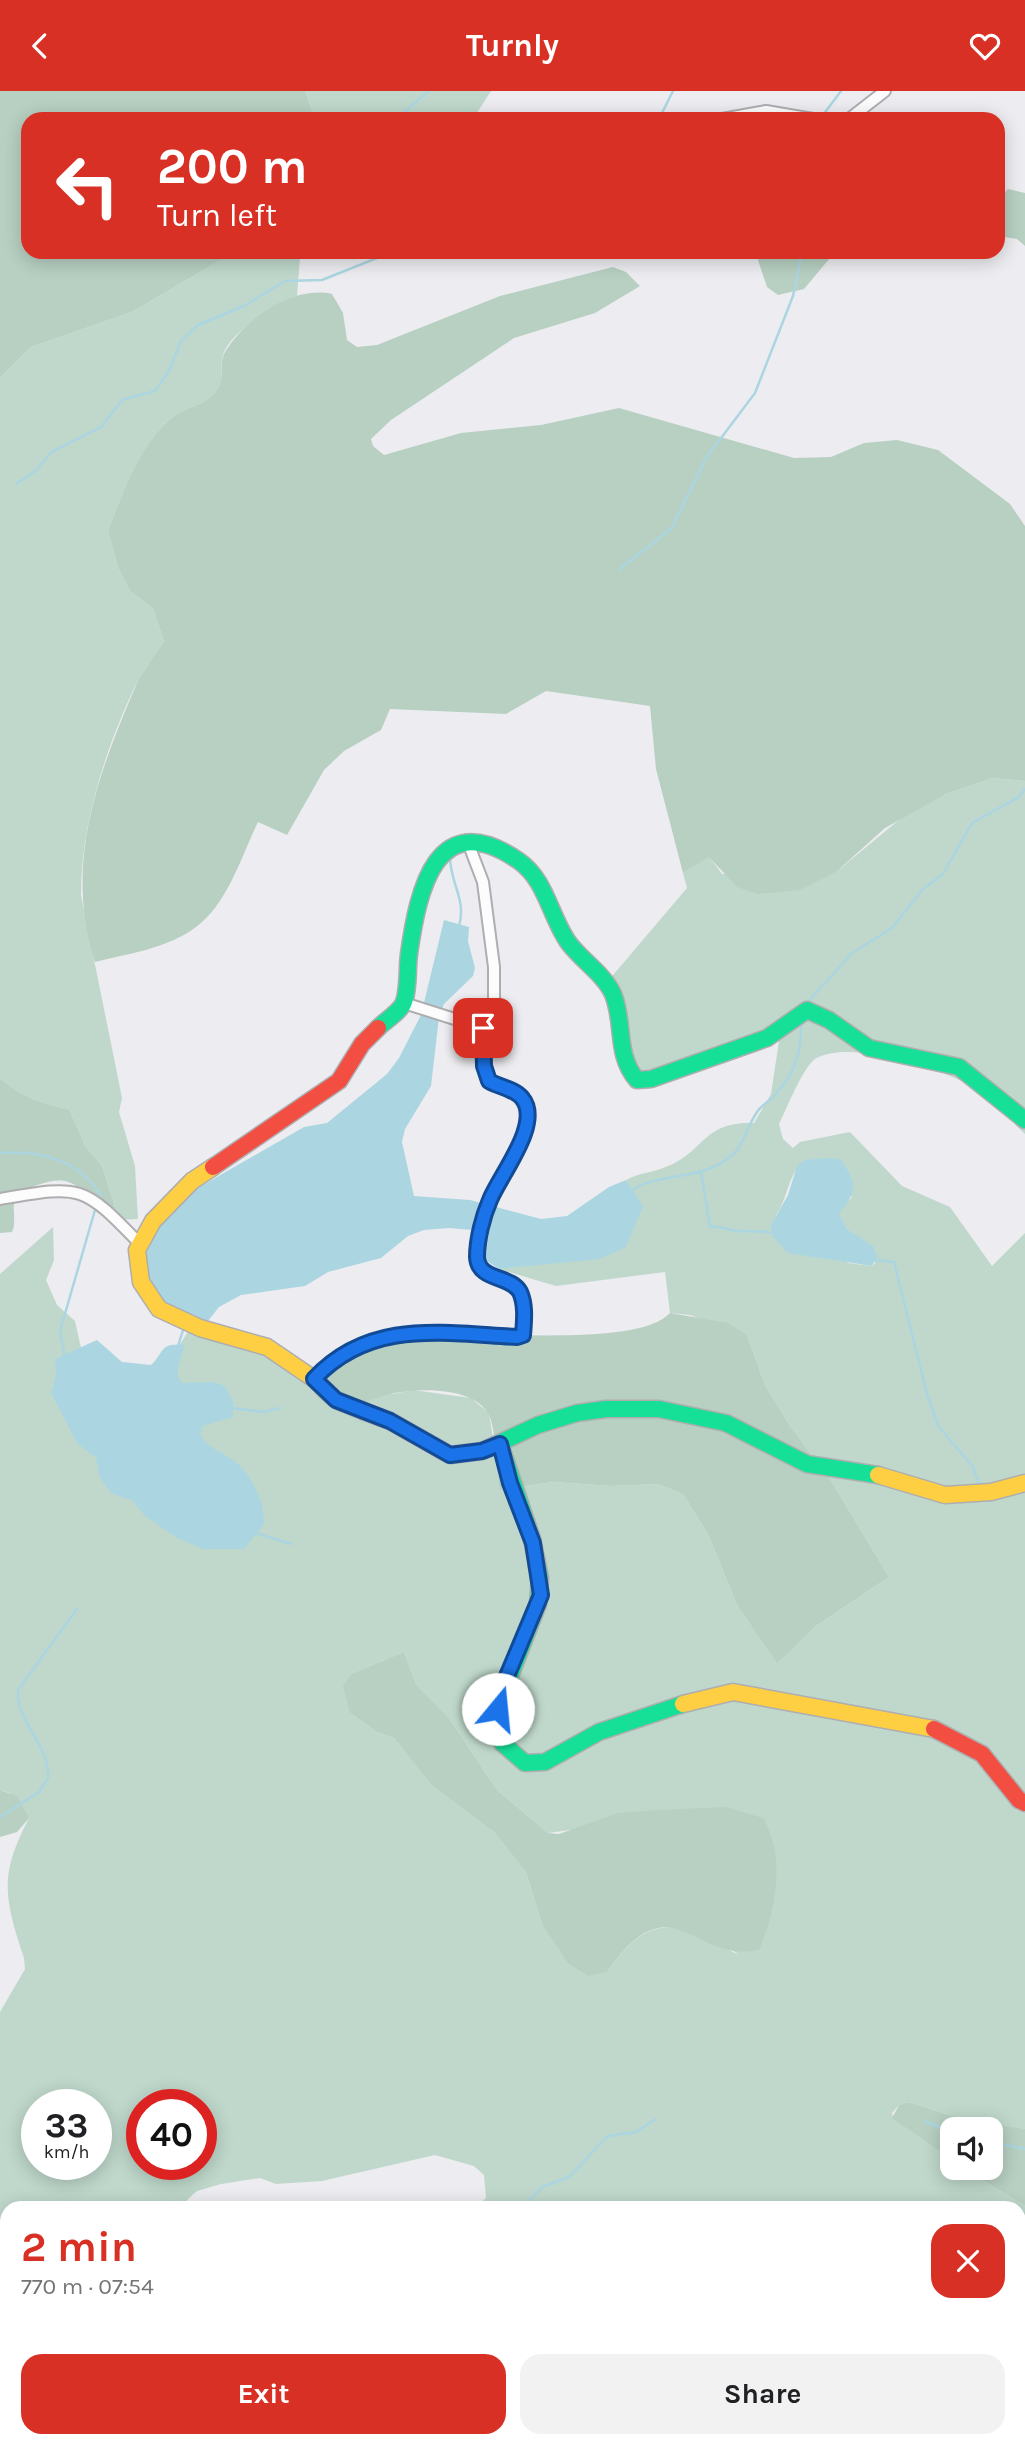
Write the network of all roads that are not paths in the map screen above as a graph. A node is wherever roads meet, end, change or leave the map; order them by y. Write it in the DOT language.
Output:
graph roads {
  1 [pos="885,91"];
  2 [pos="858,112"];
  3 [pos="467,840"];
  4 [pos="404,1003"];
  5 [pos="483,1028"];
  6 [pos="1025,1120"];
  7 [pos="0,1199"];
  8 [pos="140,1244"];
  9 [pos="314,1379"];
  10 [pos="500,1444"];
  11 [pos="1025,1483"];
  12 [pos="1025,1803"];
  1 -- 2 [label="street"];
  3 -- 4 [label="street"];
  3 -- 5 [label="street"];
  3 -- 6 [label="street"];
  4 -- 5 [label="street"];
  4 -- 8 [label="street"];
  5 -- 9 [label="street"];
  7 -- 8 [label="street"];
  8 -- 9 [label="street"];
  9 -- 10 [label="street"];
  10 -- 11 [label="street"];
  10 -- 12 [label="street"];
}
